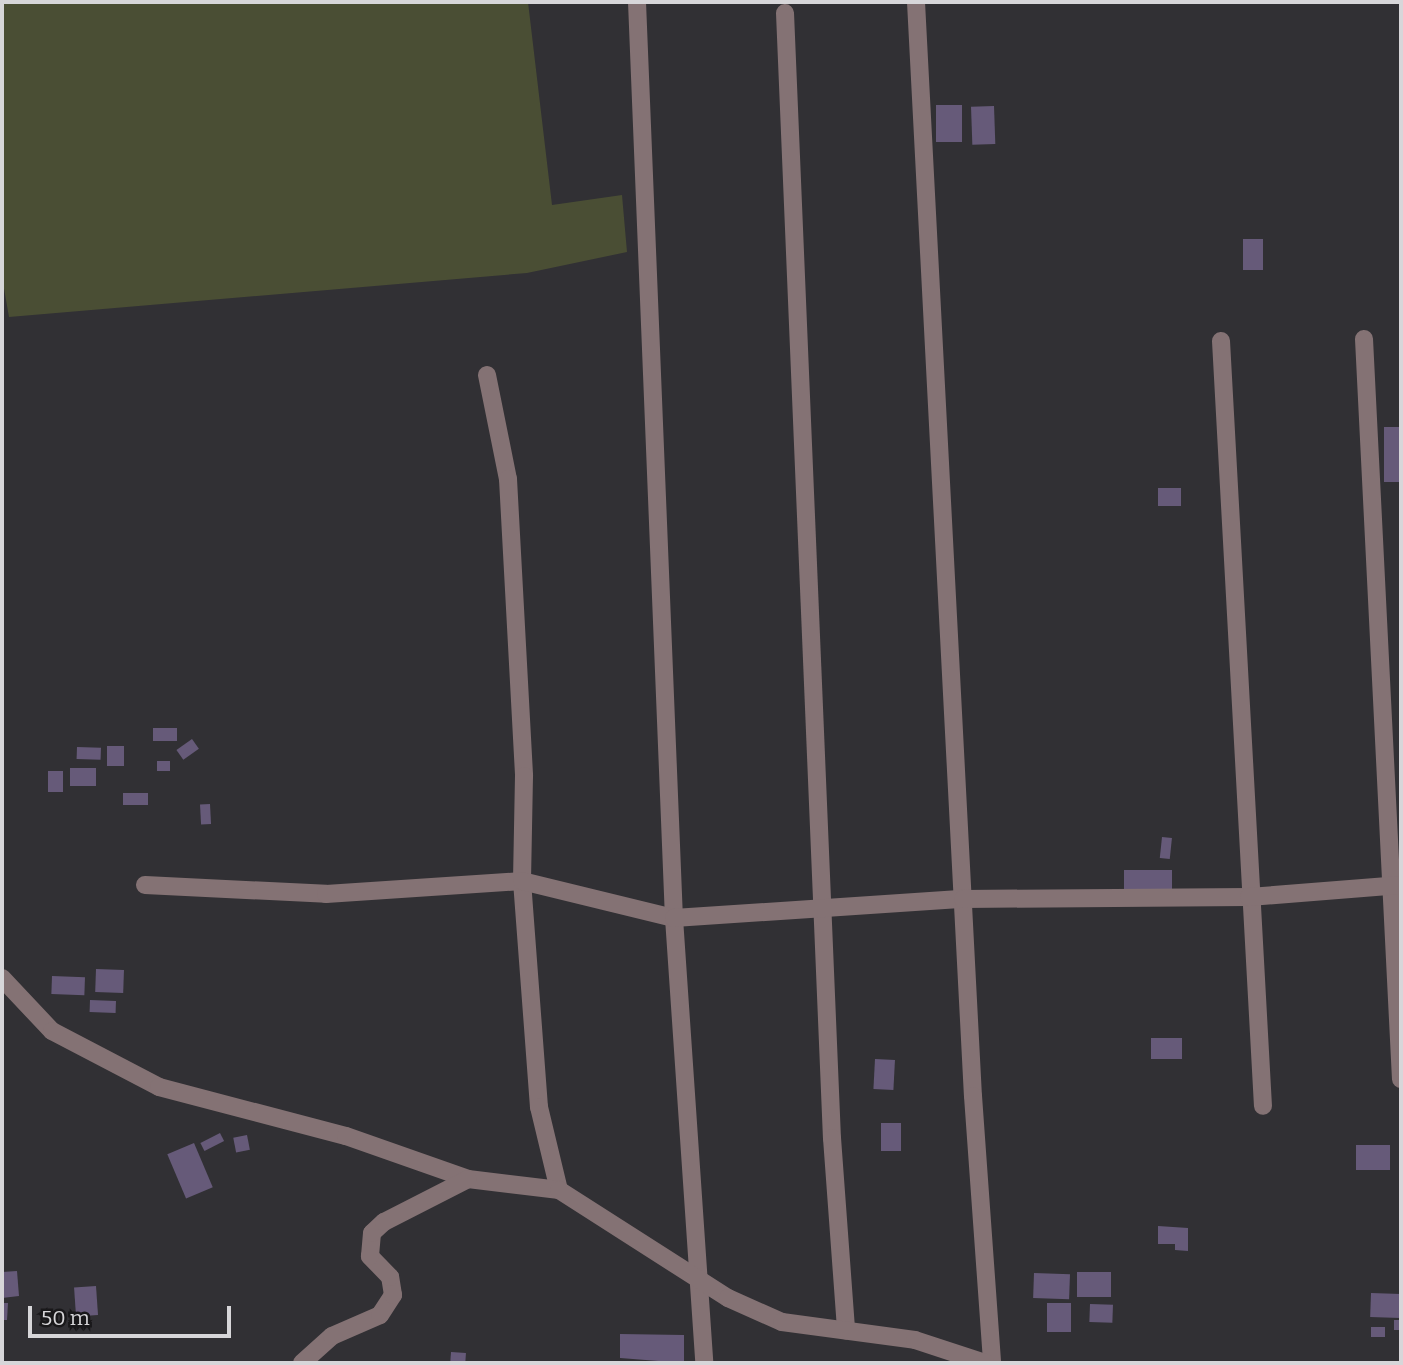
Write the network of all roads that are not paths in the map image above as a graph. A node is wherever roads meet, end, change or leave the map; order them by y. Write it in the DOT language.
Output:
graph roads {
  1 [pos="637,2"];
  2 [pos="916,2"];
  3 [pos="785,13"];
  4 [pos="1364,340"];
  5 [pos="1221,341"];
  6 [pos="487,375"];
  7 [pos="522,881"];
  8 [pos="145,885"];
  9 [pos="1396,885"];
  10 [pos="1248,897"];
  11 [pos="963,899"];
  12 [pos="823,911"];
  13 [pos="674,918"];
  14 [pos="2,978"];
  15 [pos="1401,1079"];
  16 [pos="1263,1106"];
  17 [pos="468,1179"];
  18 [pos="559,1190"];
  19 [pos="698,1275"];
  20 [pos="846,1330"];
  21 [pos="302,1363"];
  22 [pos="704,1363"];
  23 [pos="985,1363"];
  24 [pos="992,1363"];
  1 -- 13 [label="street"];
  2 -- 11 [label="street"];
  3 -- 12 [label="street"];
  4 -- 9 [label="street"];
  5 -- 10 [label="street"];
  6 -- 7 [label="street"];
  7 -- 8 [label="street"];
  7 -- 13 [label="street"];
  7 -- 18 [label="street"];
  9 -- 10 [label="street"];
  9 -- 15 [label="street"];
  10 -- 11 [label="street"];
  10 -- 16 [label="street"];
  11 -- 12 [label="street"];
  11 -- 24 [label="street"];
  12 -- 13 [label="street"];
  12 -- 20 [label="street"];
  13 -- 19 [label="street"];
  14 -- 17 [label="street"];
  17 -- 18 [label="street"];
  17 -- 21 [label="street"];
  18 -- 19 [label="street"];
  19 -- 20 [label="street"];
  19 -- 22 [label="street"];
  20 -- 23 [label="street"];
}
